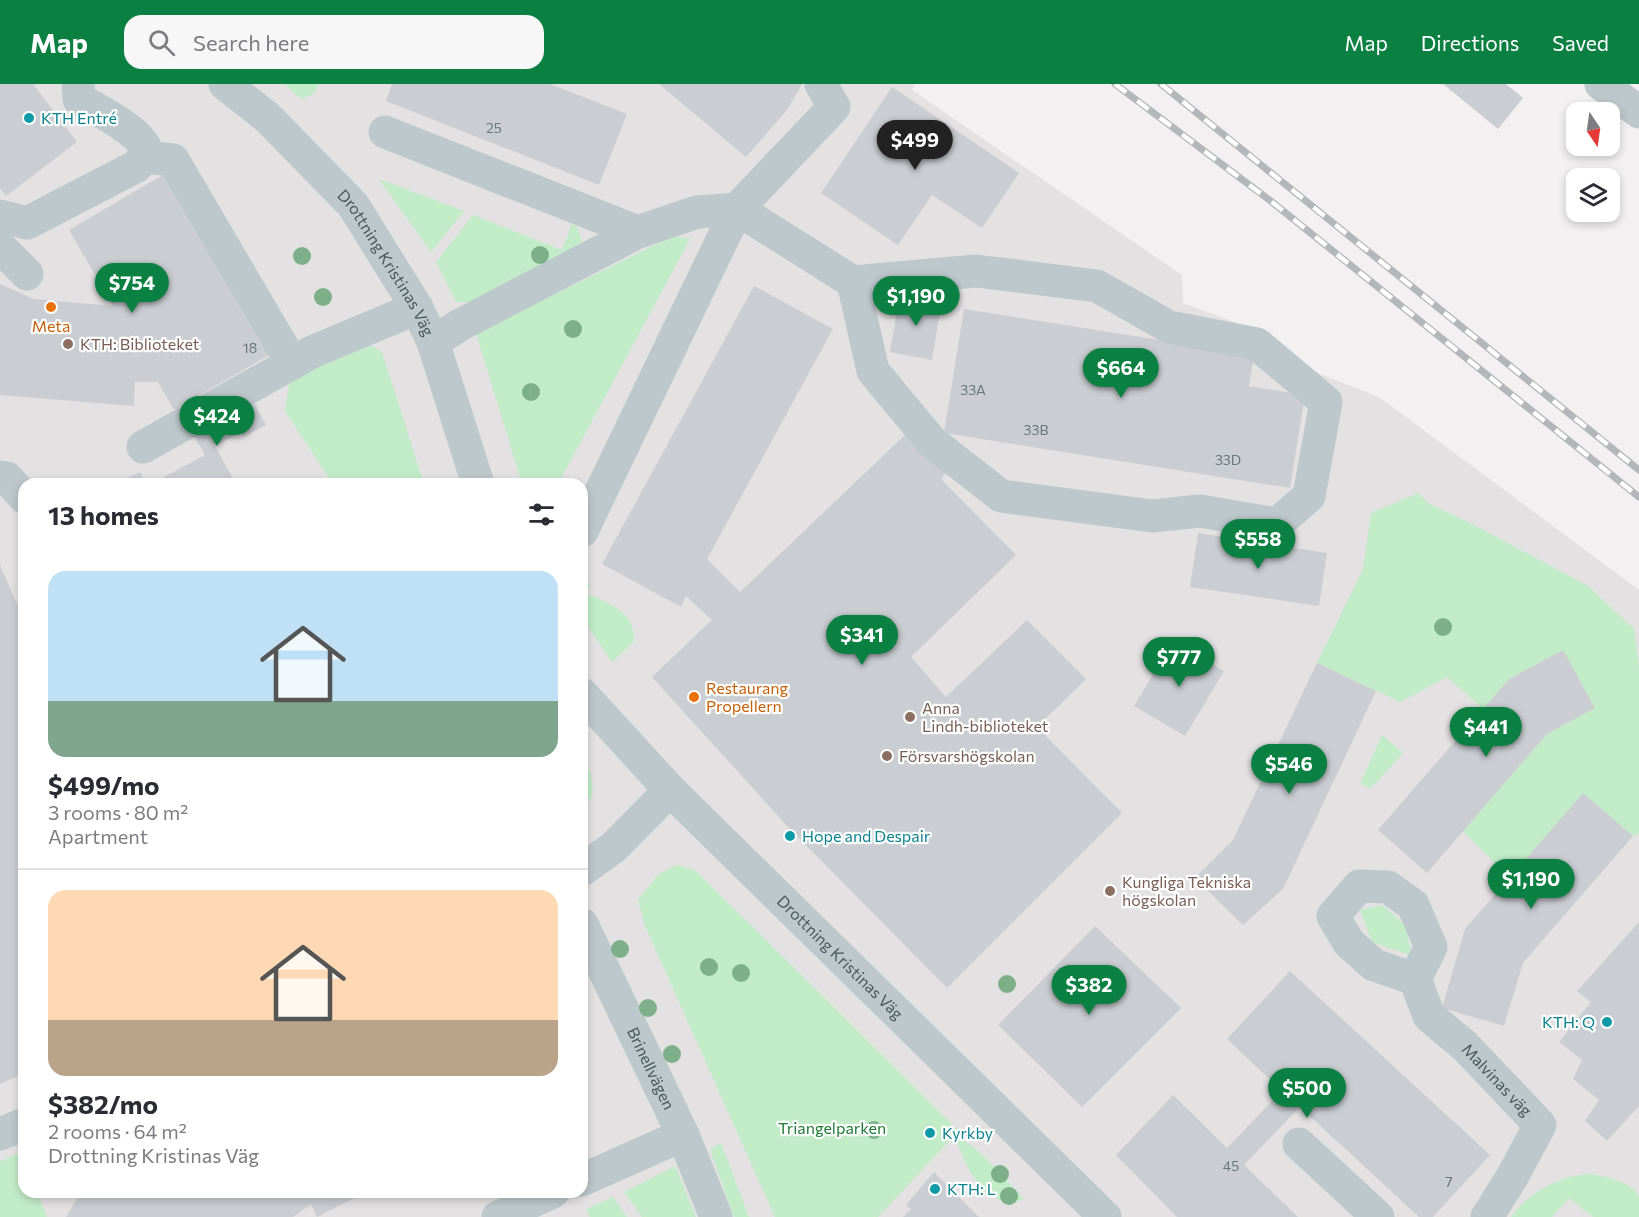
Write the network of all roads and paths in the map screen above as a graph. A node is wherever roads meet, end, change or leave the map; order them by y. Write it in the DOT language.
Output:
graph roads {
  1 [pos="78,84"];
  2 [pos="225,84"];
  3 [pos="820,84"];
  4 [pos="1601,84"];
  5 [pos="1639,112"];
  6 [pos="385,132"];
  7 [pos="144,157"];
  8 [pos="737,209"];
  9 [pos="0,216"];
  10 [pos="638,232"];
  11 [pos="0,247"];
  12 [pos="27,274"];
  13 [pos="853,282"];
  14 [pos="417,308"];
  15 [pos="433,342"];
  16 [pos="292,363"];
  17 [pos="143,447"];
  18 [pos="0,477"];
  19 [pos="476,478"];
  20 [pos="18,490"];
  21 [pos="588,519"];
  22 [pos="588,701"];
  23 [pos="670,790"];
  24 [pos="588,866"];
  25 [pos="588,937"];
  26 [pos="1415,979"];
  27 [pos="18,1126"];
  28 [pos="0,1134"];
  29 [pos="683,1135"];
  30 [pos="1299,1144"];
  31 [pos="588,1177"];
  32 [pos="540,1198"];
  33 [pos="498,1217"];
  34 [pos="716,1217"];
  35 [pos="1105,1217"];
  36 [pos="1378,1217"];
  37 [pos="1487,1217"];
  1 -- 7 [label="street"];
  2 -- 14 [label="street, Drottning Kristinas Väg"];
  3 -- 8 [label="street"];
  4 -- 5 [label="street"];
  6 -- 10 [label="street"];
  7 -- 9 [label="street"];
  7 -- 16 [label="street"];
  8 -- 10 [label="street"];
  8 -- 13 [label="street"];
  8 -- 21 [label="street"];
  10 -- 15 [label="street"];
  11 -- 12 [label="street"];
  13 -- 13 [label="street"];
  14 -- 15 [label="street, Drottning Kristinas Väg"];
  14 -- 16 [label="street"];
  15 -- 19 [label="street, Drottning Kristinas Väg"];
  16 -- 17 [label="street"];
  18 -- 20 [label="street"];
  22 -- 23 [label="street, Drottning Kristinas Väg"];
  23 -- 24 [label="street"];
  23 -- 35 [label="street, Drottning Kristinas Väg"];
  25 -- 29 [label="street, Brinellvägen"];
  26 -- 37 [label="street, Malvinas väg"];
  27 -- 28 [label="street"];
  29 -- 31 [label="street"];
  29 -- 34 [label="street, Brinellvägen"];
  30 -- 36 [label="street"];
  32 -- 33 [label="street"];
}
